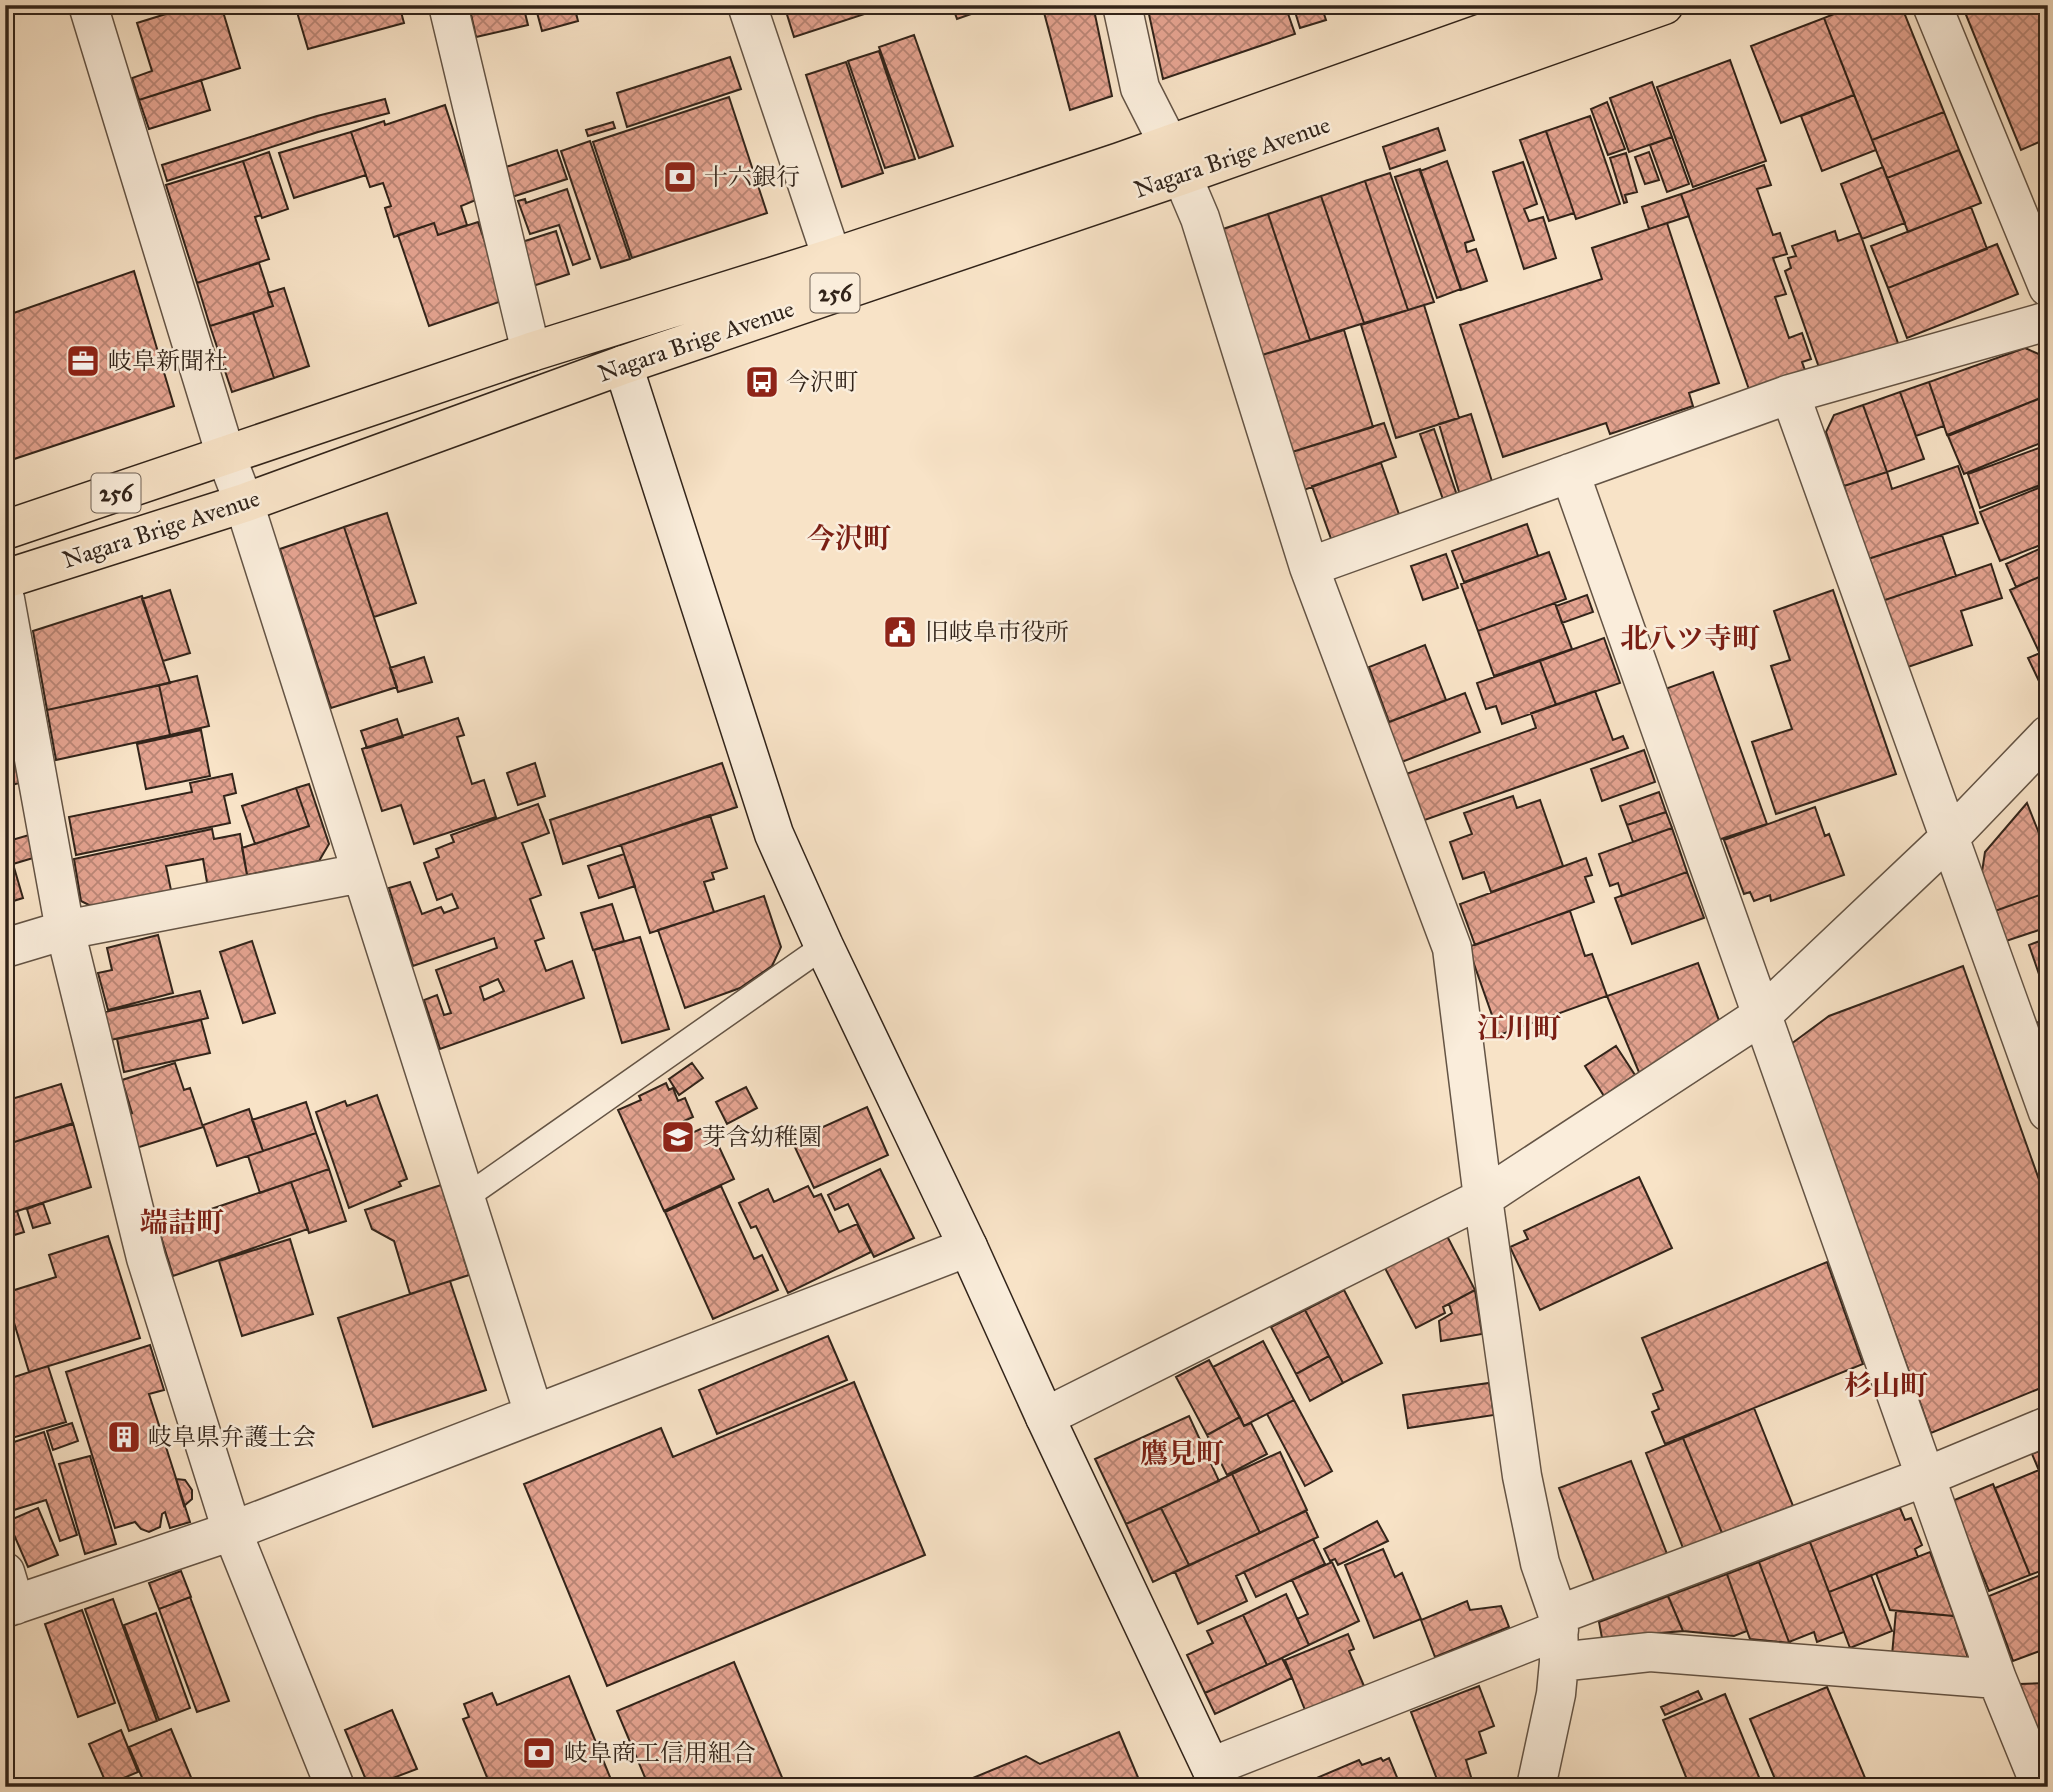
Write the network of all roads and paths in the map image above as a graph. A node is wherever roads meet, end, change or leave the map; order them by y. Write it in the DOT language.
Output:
graph roads {
  1 [pos="88,5"];
  2 [pos="448,5"];
  3 [pos="747,5"];
  4 [pos="1122,5"];
  5 [pos="1562,5"];
  6 [pos="1664,5"];
  7 [pos="1932,5"];
  8 [pos="1176,160"];
  9 [pos="832,258"];
  10 [pos="2048,287"];
  11 [pos="2048,321"];
  12 [pos="531,352"];
  13 [pos="623,365"];
  14 [pos="1790,394"];
  15 [pos="226,456"];
  16 [pos="1570,473"];
  17 [pos="244,503"];
  18 [pos="5,530"];
  19 [pos="1309,568"];
  20 [pos="5,579"];
  21 [pos="5,599"];
  22 [pos="2048,735"];
  23 [pos="1950,838"];
  24 [pos="361,873"];
  25 [pos="65,930"];
  26 [pos="824,946"];
  27 [pos="5,948"];
  28 [pos="1762,1015"];
  29 [pos="2048,1112"];
  30 [pos="466,1197"];
  31 [pos="1482,1198"];
  32 [pos="968,1247"];
  33 [pos="534,1414"];
  34 [pos="1045,1417"];
  35 [pos="2048,1426"];
  36 [pos="1925,1477"];
  37 [pos="232,1531"];
  38 [pos="9,1595"];
  39 [pos="1559,1636"];
  40 [pos="1997,1679"];
  41 [pos="1216,1777"];
  42 [pos="335,1787"];
  43 [pos="1536,1787"];
  44 [pos="2041,1787"];
  1 -- 15 [label="street"];
  2 -- 12 [label="street"];
  3 -- 9 [label="street"];
  4 -- 8 [label="street"];
  5 -- 8 [label="highway, Nagara Brige Avenue / 256"];
  6 -- 8 [label="highway, Nagara Brige Avenue / 256"];
  7 -- 10 [label="street"];
  8 -- 9 [label="highway, Nagara Brige Avenue / 256"];
  8 -- 13 [label="highway, Nagara Brige Avenue / 256"];
  8 -- 19 [label="street"];
  9 -- 12 [label="highway, Nagara Brige Avenue / 256"];
  11 -- 14 [label="street"];
  12 -- 15 [label="highway, Nagara Brige Avenue / 256"];
  13 -- 17 [label="highway, Nagara Brige Avenue / 256"];
  13 -- 26 [label="street"];
  14 -- 16 [label="street"];
  14 -- 23 [label="street"];
  15 -- 17 [label="street"];
  15 -- 18 [label="highway, Nagara Brige Avenue / 256"];
  16 -- 19 [label="street"];
  16 -- 28 [label="street"];
  17 -- 20 [label="highway, Nagara Brige Avenue / 256"];
  17 -- 24 [label="street"];
  19 -- 31 [label="street"];
  21 -- 25 [label="street"];
  22 -- 23 [label="street"];
  23 -- 28 [label="street"];
  23 -- 29 [label="street"];
  24 -- 25 [label="street"];
  24 -- 30 [label="street"];
  25 -- 27 [label="street"];
  25 -- 37 [label="street"];
  26 -- 30 [label="lane"];
  26 -- 32 [label="street"];
  28 -- 31 [label="street"];
  28 -- 36 [label="street"];
  30 -- 33 [label="street"];
  31 -- 34 [label="street"];
  31 -- 39 [label="street"];
  32 -- 33 [label="street"];
  32 -- 34 [label="street"];
  33 -- 37 [label="street"];
  34 -- 41 [label="street"];
  35 -- 36 [label="street"];
  36 -- 39 [label="street"];
  36 -- 40 [label="street"];
  37 -- 38 [label="street"];
  37 -- 42 [label="street"];
  39 -- 40 [label="street"];
  39 -- 41 [label="street"];
  39 -- 43 [label="street"];
  40 -- 44 [label="street"];
}
